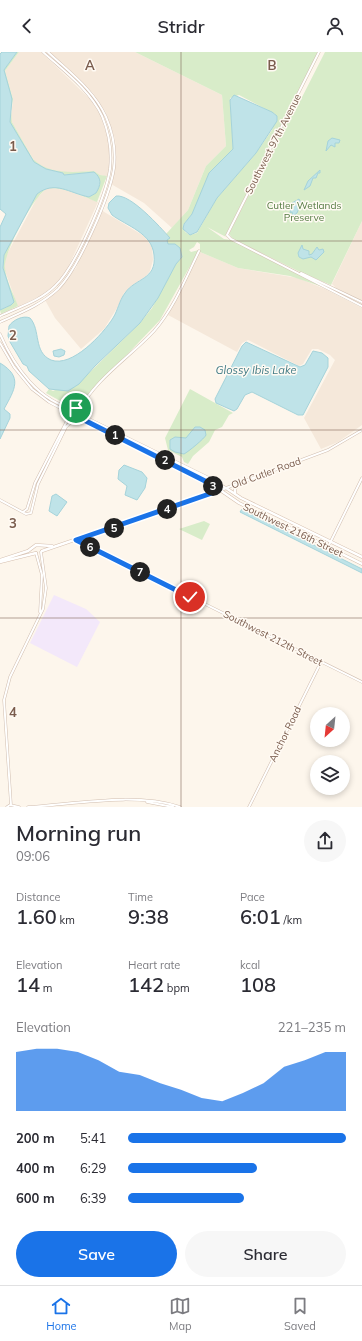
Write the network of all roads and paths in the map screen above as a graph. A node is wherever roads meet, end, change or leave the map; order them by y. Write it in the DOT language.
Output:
graph roads {
  1 [pos="43,52"];
  2 [pos="48,52"];
  3 [pos="319,52"];
  4 [pos="199,252"];
  5 [pos="296,271"];
  6 [pos="40,298"];
  7 [pos="362,302"];
  8 [pos="36,305"];
  9 [pos="362,306"];
  10 [pos="0,316"];
  11 [pos="0,322"];
  12 [pos="0,334"];
  13 [pos="0,343"];
  14 [pos="84,402"];
  15 [pos="72,408"];
  16 [pos="75,408"];
  17 [pos="79,412"];
  18 [pos="69,415"];
  19 [pos="75,418"];
  20 [pos="362,430"];
  21 [pos="362,478"];
  22 [pos="238,484"];
  23 [pos="213,485"];
  24 [pos="226,488"];
  25 [pos="220,490"];
  26 [pos="212,493"];
  27 [pos="235,494"];
  28 [pos="0,500"];
  29 [pos="23,512"];
  30 [pos="76,540"];
  31 [pos="330,541"];
  32 [pos="40,545"];
  33 [pos="52,546"];
  34 [pos="34,547"];
  35 [pos="328,547"];
  36 [pos="41,551"];
  37 [pos="36,553"];
  38 [pos="362,557"];
  39 [pos="0,561"];
  40 [pos="362,564"];
  41 [pos="40,612"];
  42 [pos="321,662"];
  43 [pos="362,682"];
  44 [pos="146,801"];
  45 [pos="10,806"];
  46 [pos="19,807"];
  47 [pos="28,807"];
  48 [pos="173,807"];
  49 [pos="180,807"];
  50 [pos="249,807"];
  1 -- 6 [label="street"];
  2 -- 8 [label="street"];
  3 -- 5 [label="street, Southwest 97th Avenue"];
  4 -- 14 [label="street"];
  5 -- 7 [label="street"];
  5 -- 9 [label="street"];
  6 -- 8 [label="street"];
  6 -- 10 [label="street"];
  8 -- 11 [label="street"];
  12 -- 15 [label="street"];
  13 -- 18 [label="street"];
  14 -- 16 [label="street"];
  14 -- 17 [label="street"];
  15 -- 16 [label="street"];
  15 -- 18 [label="street"];
  16 -- 17 [label="street, Southwest 216th Street"];
  17 -- 19 [label="street"];
  17 -- 24 [label="street, Southwest 216th Street"];
  18 -- 19 [label="street, Southwest 216th Street"];
  18 -- 29 [label="street"];
  19 -- 23 [label="street, Southwest 216th Street"];
  19 -- 29 [label="street"];
  20 -- 22 [label="street, Old Cutler Road"];
  21 -- 31 [label="street"];
  22 -- 24 [label="street, Old Cutler Road"];
  22 -- 27 [label="main road"];
  23 -- 25 [label="street, Southwest 216th Street"];
  23 -- 26 [label="main road"];
  24 -- 25 [label="main road, Old Cutler Road"];
  24 -- 27 [label="main road, Southwest 216th Street"];
  25 -- 26 [label="main road, Old Cutler Road"];
  25 -- 35 [label="main road, Southwest 216th Street"];
  26 -- 30 [label="main road, Old Cutler Road"];
  27 -- 31 [label="main road, Southwest 216th Street"];
  28 -- 29 [label="street"];
  30 -- 33 [label="main road, Old Cutler Road"];
  30 -- 42 [label="street, Southwest 212th Street"];
  31 -- 35 [label="street"];
  31 -- 38 [label="main road, Southwest 216th Street"];
  32 -- 33 [label="main road, Old Cutler Road"];
  32 -- 34 [label="main road"];
  32 -- 36 [label="main road"];
  33 -- 36 [label="main road, Old Cutler Road"];
  34 -- 37 [label="main road"];
  34 -- 39 [label="main road"];
  35 -- 40 [label="main road, Southwest 216th Street"];
  36 -- 37 [label="main road, Old Cutler Road"];
  36 -- 41 [label="street"];
  37 -- 39 [label="main road"];
  37 -- 41 [label="street"];
  41 -- 45 [label="street"];
  42 -- 43 [label="street, Southwest 212th Street"];
  42 -- 50 [label="street, Anchor Road"];
  44 -- 47 [label="street"];
  44 -- 48 [label="street"];
  44 -- 49 [label="street"];
  45 -- 46 [label="street"];
}
